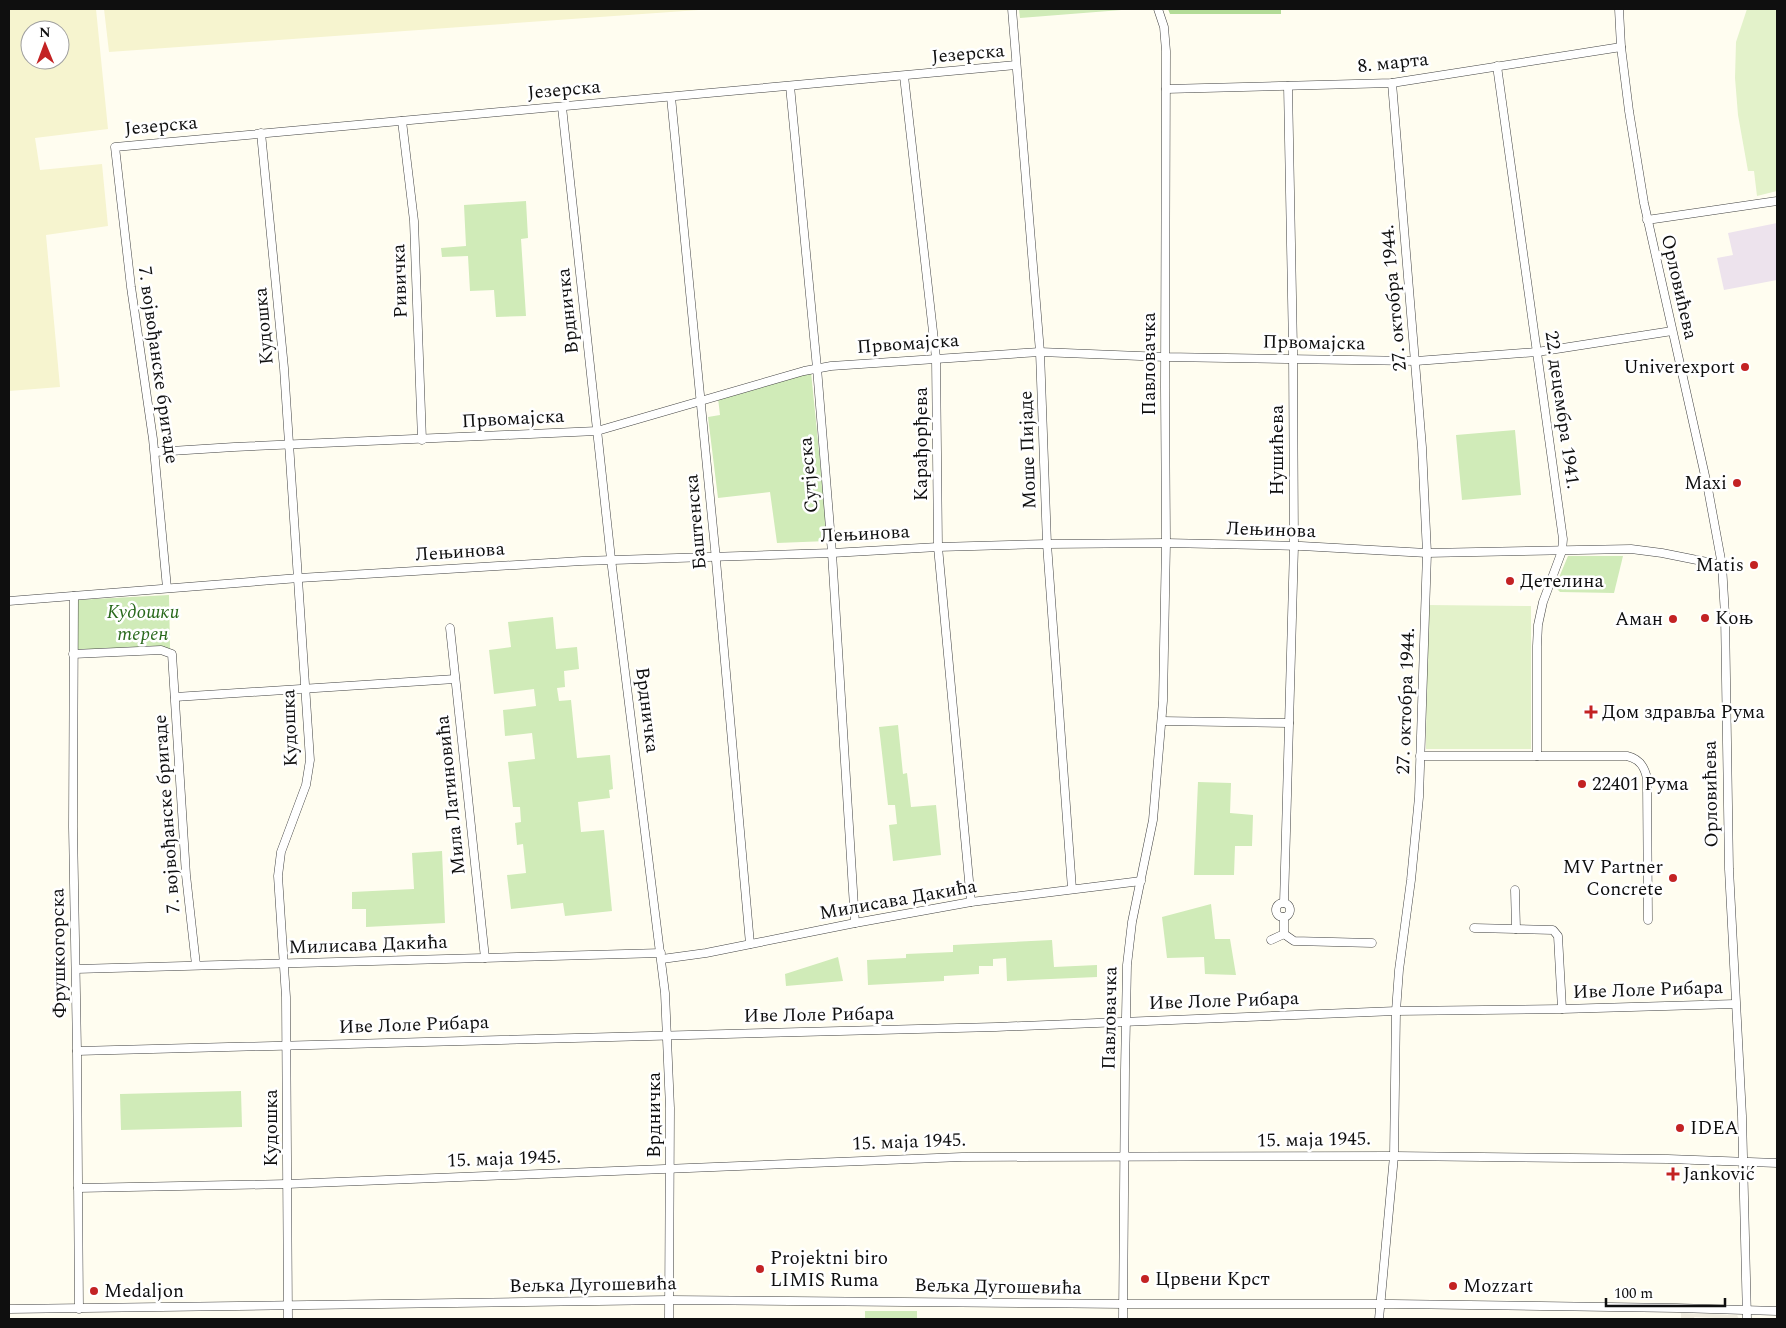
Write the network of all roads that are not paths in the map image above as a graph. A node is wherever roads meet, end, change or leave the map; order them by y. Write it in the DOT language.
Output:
graph roads {
  1 [pos="1012,9"];
  2 [pos="1158,9"];
  3 [pos="1619,9"];
  4 [pos="1621,46"];
  5 [pos="1016,65"];
  6 [pos="1496,66"];
  7 [pos="904,76"];
  8 [pos="1392,82"];
  9 [pos="790,86"];
  10 [pos="1288,86"];
  11 [pos="1166,89"];
  12 [pos="671,97"];
  13 [pos="562,107"];
  14 [pos="402,121"];
  15 [pos="261,133"];
  16 [pos="116,147"];
  17 [pos="1777,201"];
  18 [pos="1647,220"];
  19 [pos="1672,331"];
  20 [pos="1040,352"];
  21 [pos="1537,352"];
  22 [pos="1165,357"];
  23 [pos="936,358"];
  24 [pos="1293,359"];
  25 [pos="1416,361"];
  26 [pos="817,368"];
  27 [pos="701,400"];
  28 [pos="597,431"];
  29 [pos="422,440"];
  30 [pos="290,444"];
  31 [pos="155,452"];
  32 [pos="1166,543"];
  33 [pos="1048,544"];
  34 [pos="1294,546"];
  35 [pos="938,547"];
  36 [pos="1562,551"];
  37 [pos="832,553"];
  38 [pos="1427,553"];
  39 [pos="716,556"];
  40 [pos="611,559"];
  41 [pos="1722,565"];
  42 [pos="299,578"];
  43 [pos="167,588"];
  44 [pos="74,596"];
  45 [pos="9,601"];
  46 [pos="450,628"];
  47 [pos="73,654"];
  48 [pos="455,679"];
  49 [pos="306,689"];
  50 [pos="175,697"];
  51 [pos="1162,721"];
  52 [pos="1289,724"];
  53 [pos="1420,756"];
  54 [pos="1537,756"];
  55 [pos="1141,881"];
  56 [pos="1072,889"];
  57 [pos="1515,890"];
  58 [pos="971,902"];
  59 [pos="1648,920"];
  60 [pos="855,923"];
  61 [pos="1474,928"];
  62 [pos="1516,929"];
  63 [pos="1284,934"];
  64 [pos="1271,940"];
  65 [pos="1372,943"];
  66 [pos="750,944"];
  67 [pos="661,956"];
  68 [pos="485,958"];
  69 [pos="285,964"];
  70 [pos="196,965"];
  71 [pos="76,969"];
  72 [pos="1735,1004"];
  73 [pos="1562,1009"];
  74 [pos="1396,1010"];
  75 [pos="1126,1022"];
  76 [pos="668,1035"];
  77 [pos="286,1045"];
  78 [pos="77,1051"];
  79 [pos="1394,1156"];
  80 [pos="1125,1157"];
  81 [pos="1742,1163"];
  82 [pos="1777,1163"];
  83 [pos="670,1169"];
  84 [pos="288,1184"];
  85 [pos="78,1188"];
  86 [pos="669,1300"];
  87 [pos="1124,1304"];
  88 [pos="1380,1304"];
  89 [pos="287,1306"];
  90 [pos="79,1308"];
  91 [pos="9,1309"];
  92 [pos="1747,1309"];
  93 [pos="1777,1312"];
  94 [pos="288,1319"];
  95 [pos="669,1319"];
  96 [pos="1124,1319"];
  97 [pos="1379,1319"];
  98 [pos="1747,1319"];
  1 -- 5 [label="street, Моше Пијаде"];
  2 -- 11 [label="street, Павловачка"];
  3 -- 4 [label="street, Орловићева"];
  4 -- 6 [label="street, 8. марта"];
  4 -- 18 [label="street, Орловићева"];
  5 -- 7 [label="street, Језерска"];
  5 -- 20 [label="street, Моше Пијаде"];
  6 -- 8 [label="street, 8. марта"];
  6 -- 21 [label="street, 22. децембра 1941."];
  7 -- 9 [label="street, Језерска"];
  7 -- 23 [label="street, Карађорђева"];
  8 -- 10 [label="street, 8. марта"];
  8 -- 25 [label="street, 27. октобра 1944."];
  9 -- 12 [label="street, Језерска"];
  9 -- 26 [label="street, Сутјеска"];
  10 -- 11 [label="street, 8. марта"];
  10 -- 24 [label="street, Нушићева"];
  11 -- 22 [label="street, Павловачка"];
  12 -- 13 [label="street, Језерска"];
  12 -- 27 [label="street, Баштенска"];
  13 -- 14 [label="street, Језерска"];
  13 -- 28 [label="street, Врдничка"];
  14 -- 15 [label="street, Језерска"];
  14 -- 29 [label="street, Ривичка"];
  15 -- 16 [label="street, Језерска"];
  15 -- 30 [label="street, Кудошка"];
  16 -- 31 [label="street, 7. војвођанске бригаде"];
  17 -- 18 [label="street"];
  18 -- 19 [label="street, Орловићева"];
  19 -- 21 [label="street, Првомајска"];
  19 -- 41 [label="street, Орловићева"];
  20 -- 22 [label="street, Првомајска"];
  20 -- 23 [label="street, Првомајска"];
  20 -- 33 [label="street, Моше Пијаде"];
  21 -- 25 [label="street, Првомајска"];
  21 -- 36 [label="street, 22. децембра 1941."];
  22 -- 24 [label="street, Првомајска"];
  22 -- 32 [label="street, Павловачка"];
  23 -- 26 [label="street, Првомајска"];
  23 -- 35 [label="street, Карађорђева"];
  24 -- 25 [label="street, Првомајска"];
  24 -- 34 [label="street, Нушићева"];
  25 -- 38 [label="street, 27. октобра 1944."];
  26 -- 27 [label="street, Првомајска"];
  26 -- 37 [label="street, Сутјеска"];
  27 -- 28 [label="street, Првомајска"];
  27 -- 39 [label="street, Баштенска"];
  28 -- 29 [label="street, Првомајска"];
  28 -- 40 [label="street, Врдничка"];
  29 -- 30 [label="street, Првомајска"];
  30 -- 31 [label="street, Првомајска"];
  30 -- 42 [label="street, Кудошка"];
  31 -- 43 [label="street, 7. војвођанске бригаде"];
  32 -- 33 [label="street, Лењинова"];
  32 -- 34 [label="street, Лењинова"];
  32 -- 51 [label="street, Павловачка"];
  33 -- 35 [label="street, Лењинова"];
  33 -- 56 [label="street, Моше Пијаде"];
  34 -- 38 [label="street, Лењинова"];
  34 -- 52 [label="street, Нушићева"];
  35 -- 37 [label="street, Лењинова"];
  35 -- 58 [label="street, Карађорђева"];
  36 -- 38 [label="street, Лењинова"];
  36 -- 41 [label="street, Лењинова"];
  36 -- 54 [label="street, 22. децембра 1941."];
  37 -- 39 [label="street, Лењинова"];
  37 -- 60 [label="street, Сутјеска"];
  38 -- 53 [label="street, 27. октобра 1944."];
  39 -- 40 [label="street, Лењинова"];
  39 -- 66 [label="street, Баштенска"];
  40 -- 42 [label="street, Лењинова"];
  40 -- 67 [label="street, Врдничка"];
  41 -- 72 [label="street, Орловићева"];
  42 -- 43 [label="street, Лењинова"];
  42 -- 49 [label="street, Кудошка"];
  43 -- 44 [label="street, Лењинова"];
  44 -- 45 [label="street, Лењинова"];
  44 -- 47 [label="street, Фрушкогорска"];
  46 -- 48 [label="street, Мила Латиновића"];
  47 -- 50 [label="street, 7. војвођанске бригаде"];
  47 -- 71 [label="street, Фрушкогорска"];
  48 -- 49 [label="street"];
  48 -- 68 [label="street, Мила Латиновића"];
  49 -- 50 [label="street"];
  49 -- 69 [label="street, Кудошка"];
  50 -- 70 [label="street, 7. војвођанске бригаде"];
  51 -- 52 [label="street"];
  51 -- 55 [label="street, Павловачка"];
  52 -- 63 [label="street, Нушићева"];
  53 -- 54 [label="street"];
  53 -- 74 [label="street, 27. октобра 1944."];
  54 -- 59 [label="street"];
  55 -- 56 [label="street, Милисава Дакића"];
  55 -- 75 [label="street, Павловачка"];
  56 -- 58 [label="street, Милисава Дакића"];
  57 -- 62 [label="street"];
  58 -- 60 [label="street, Милисава Дакића"];
  60 -- 66 [label="street, Милисава Дакића"];
  61 -- 62 [label="street"];
  62 -- 73 [label="street, Иве Лоле Рибара"];
  63 -- 64 [label="street"];
  63 -- 65 [label="street"];
  66 -- 67 [label="street, Милисава Дакића"];
  67 -- 68 [label="street, Милисава Дакића"];
  67 -- 76 [label="street, Врдничка"];
  68 -- 69 [label="street, Милисава Дакића"];
  69 -- 70 [label="street, Милисава Дакића"];
  69 -- 77 [label="street, Кудошка"];
  70 -- 71 [label="street, Милисава Дакића"];
  71 -- 78 [label="street, Фрушкогорска"];
  72 -- 73 [label="street, Иве Лоле Рибара"];
  72 -- 81 [label="street, Орловићева"];
  73 -- 74 [label="street, Иве Лоле Рибара"];
  74 -- 75 [label="street, Иве Лоле Рибара"];
  74 -- 79 [label="street, 27. октобра 1944."];
  75 -- 76 [label="street, Иве Лоле Рибара"];
  75 -- 80 [label="street, Павловачка"];
  76 -- 77 [label="street, Иве Лоле Рибара"];
  76 -- 83 [label="street, Врдничка"];
  77 -- 78 [label="street, Иве Лоле Рибара"];
  77 -- 84 [label="street, Кудошка"];
  78 -- 85 [label="street, Фрушкогорска"];
  79 -- 80 [label="street, 15. маја 1945."];
  79 -- 81 [label="street, 15. маја 1945."];
  79 -- 88 [label="street, 27. октобра 1944."];
  80 -- 83 [label="street, 15. маја 1945."];
  80 -- 87 [label="street, Павловачка"];
  81 -- 82 [label="street, 15. маја 1945."];
  81 -- 92 [label="street, Орловићева"];
  83 -- 84 [label="street, 15. маја 1945."];
  83 -- 86 [label="street, Врдничка"];
  84 -- 85 [label="street, 15. маја 1945."];
  84 -- 89 [label="street, Кудошка"];
  85 -- 90 [label="street, Фрушкогорска"];
  86 -- 87 [label="street, Вељка Дугошевића"];
  86 -- 89 [label="street, Вељка Дугошевића"];
  86 -- 95 [label="street, Врдничка"];
  87 -- 88 [label="street, Вељка Дугошевића"];
  87 -- 96 [label="street, Павловачка"];
  88 -- 92 [label="street, Вељка Дугошевића"];
  88 -- 97 [label="street, 27. октобра 1944."];
  89 -- 90 [label="street, Вељка Дугошевића"];
  89 -- 94 [label="street, Кудошка"];
  90 -- 91 [label="street, Вељка Дугошевића"];
  92 -- 93 [label="street, Вељка Дугошевића"];
  92 -- 98 [label="street, Орловићева"];
}
